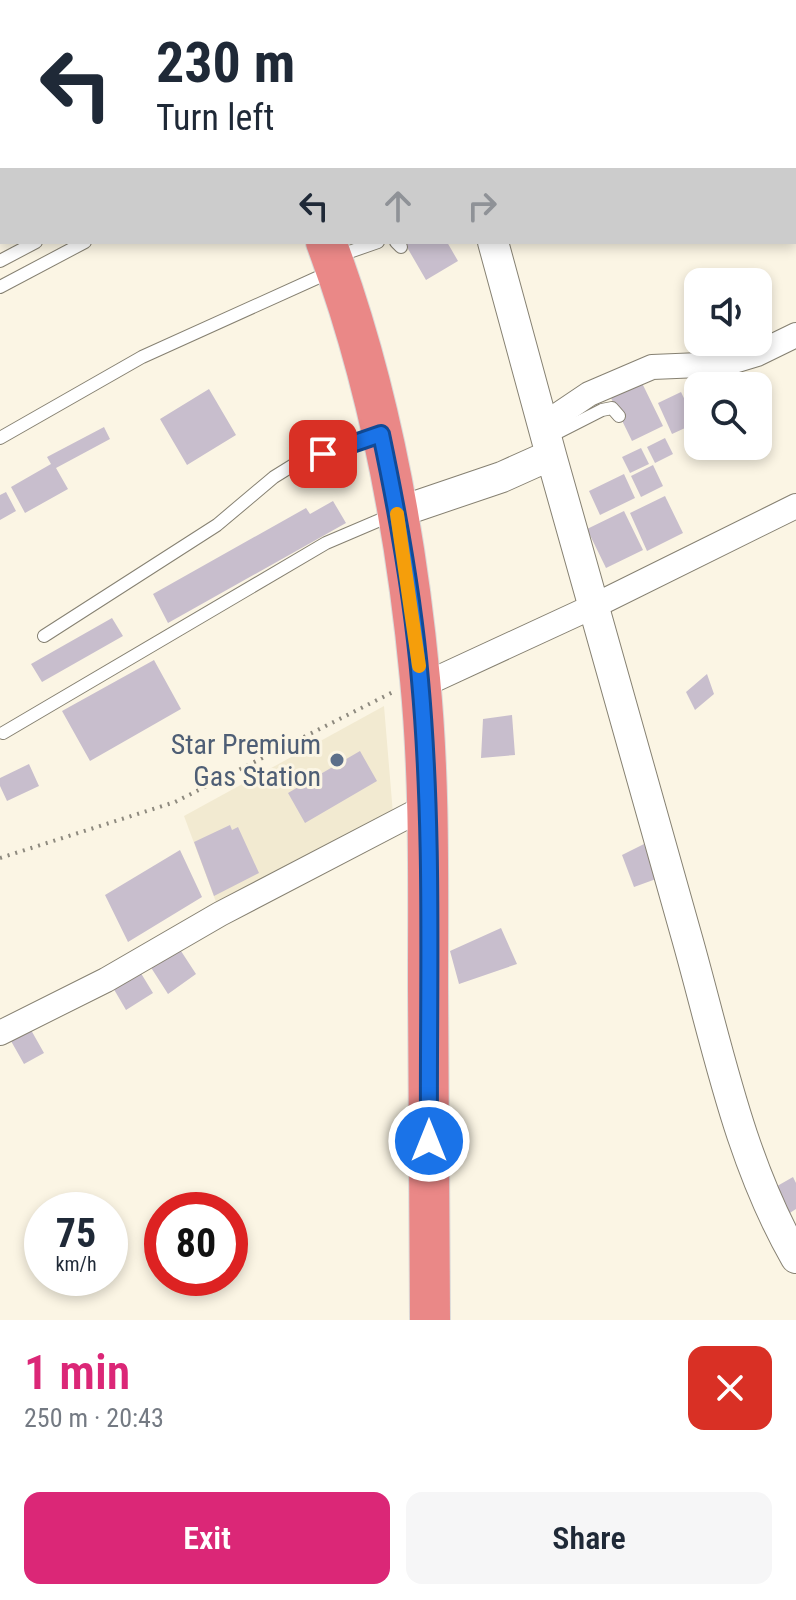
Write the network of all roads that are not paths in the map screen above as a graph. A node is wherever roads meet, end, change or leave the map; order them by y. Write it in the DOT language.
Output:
graph roads {
  1 [pos="32,244"];
  2 [pos="81,244"];
  3 [pos="371,244"];
  4 [pos="494,244"];
  5 [pos="331,256"];
  6 [pos="0,261"];
  7 [pos="0,287"];
  8 [pos="796,335"];
  9 [pos="619,416"];
  10 [pos="381,434"];
  11 [pos="0,438"];
  12 [pos="547,439"];
  13 [pos="796,506"];
  14 [pos="396,513"];
  15 [pos="594,606"];
  16 [pos="44,636"];
  17 [pos="420,683"];
  18 [pos="3,733"];
  19 [pos="427,806"];
  20 [pos="0,1033"];
  21 [pos="796,1258"];
  22 [pos="430,1320"];
  1 -- 6 [label="lane"];
  2 -- 7 [label="lane"];
  3 -- 5 [label="lane"];
  4 -- 12 [label="street"];
  5 -- 10 [label="highway"];
  5 -- 11 [label="lane"];
  8 -- 12 [label="street"];
  9 -- 12 [label="lane"];
  10 -- 14 [label="highway"];
  10 -- 16 [label="lane"];
  12 -- 14 [label="street"];
  12 -- 15 [label="street"];
  13 -- 15 [label="street"];
  14 -- 17 [label="highway"];
  14 -- 18 [label="lane"];
  15 -- 17 [label="street"];
  15 -- 21 [label="street"];
  17 -- 19 [label="highway"];
  19 -- 20 [label="street"];
  19 -- 22 [label="highway"];
}
